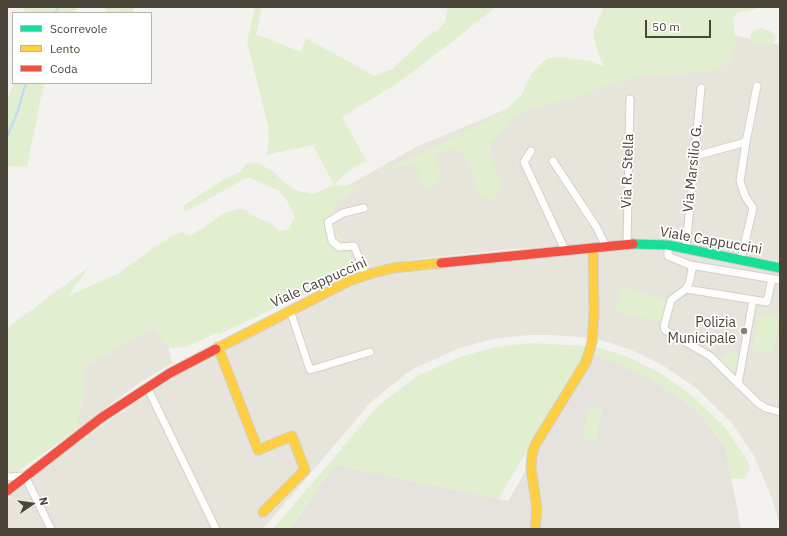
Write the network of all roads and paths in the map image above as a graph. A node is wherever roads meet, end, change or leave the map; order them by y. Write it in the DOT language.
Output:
graph roads {
  1 [pos="757,86"];
  2 [pos="701,88"];
  3 [pos="630,99"];
  4 [pos="746,142"];
  5 [pos="531,151"];
  6 [pos="695,156"];
  7 [pos="553,161"];
  8 [pos="364,208"];
  9 [pos="627,244"];
  10 [pos="668,245"];
  11 [pos="606,247"];
  12 [pos="593,248"];
  13 [pos="686,248"];
  14 [pos="565,250"];
  15 [pos="741,259"];
  16 [pos="690,265"];
  17 [pos="780,268"];
  18 [pos="366,275"];
  19 [pos="776,280"];
  20 [pos="686,289"];
  21 [pos="753,300"];
  22 [pos="290,310"];
  23 [pos="218,347"];
  24 [pos="370,352"];
  25 [pos="738,384"];
  26 [pos="147,387"];
  27 [pos="780,412"];
  28 [pos="25,476"];
  29 [pos="7,477"];
  30 [pos="7,491"];
  31 [pos="264,512"];
  32 [pos="51,529"];
  33 [pos="216,529"];
  34 [pos="535,529"];
  1 -- 4 [label="street"];
  2 -- 6 [label="street, Via Marsilio G."];
  3 -- 9 [label="street, Via R. Stella"];
  4 -- 6 [label="street"];
  4 -- 15 [label="street"];
  5 -- 14 [label="street"];
  6 -- 13 [label="street, Via Marsilio G."];
  7 -- 11 [label="street"];
  8 -- 18 [label="street"];
  9 -- 10 [label="street, Viale Cappuccini"];
  9 -- 11 [label="street, Viale Cappuccini"];
  10 -- 13 [label="street, Viale Cappuccini"];
  10 -- 16 [label="street"];
  11 -- 12 [label="street, Viale Cappuccini"];
  12 -- 14 [label="street, Viale Cappuccini"];
  12 -- 34 [label="street"];
  13 -- 15 [label="street, Viale Cappuccini"];
  14 -- 18 [label="street, Viale Cappuccini"];
  15 -- 17 [label="street, Viale Cappuccini"];
  16 -- 19 [label="street"];
  16 -- 20 [label="street"];
  18 -- 22 [label="street, Viale Cappuccini"];
  19 -- 21 [label="street"];
  20 -- 21 [label="street"];
  20 -- 25 [label="street"];
  21 -- 25 [label="street"];
  22 -- 23 [label="street, Viale Cappuccini"];
  22 -- 24 [label="street"];
  23 -- 26 [label="street, Viale Cappuccini"];
  23 -- 31 [label="street"];
  25 -- 27 [label="street"];
  26 -- 28 [label="street, Viale Cappuccini"];
  26 -- 33 [label="street"];
  28 -- 29 [label="street"];
  28 -- 30 [label="street, Viale Cappuccini"];
  28 -- 32 [label="street"];
}
